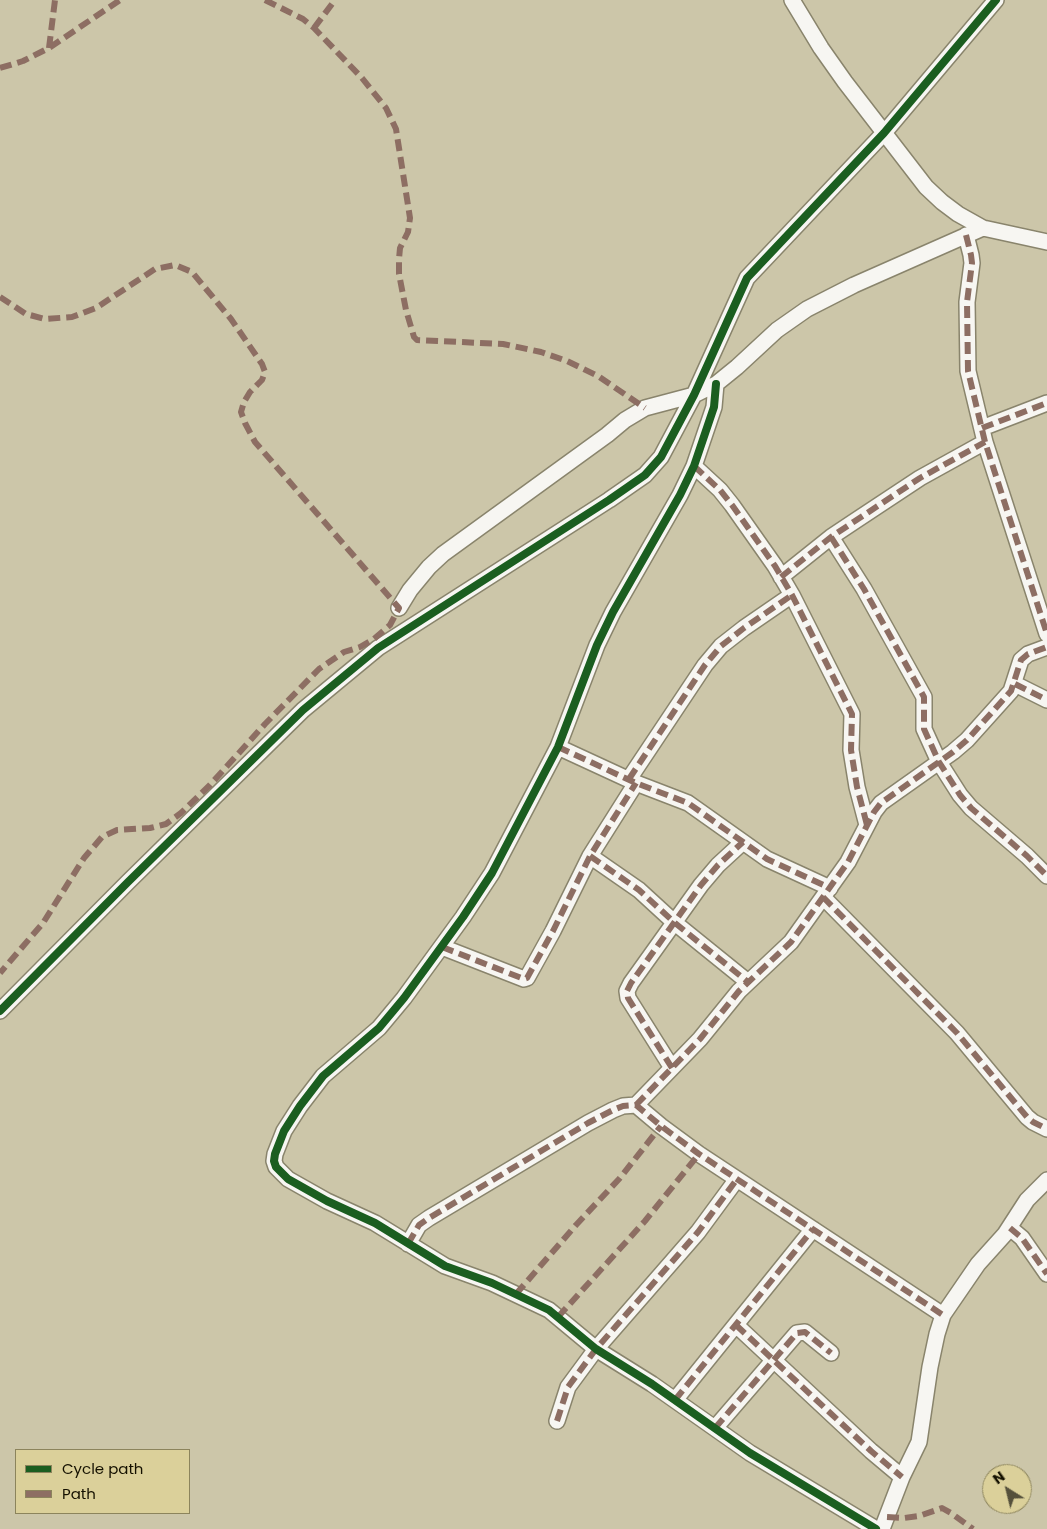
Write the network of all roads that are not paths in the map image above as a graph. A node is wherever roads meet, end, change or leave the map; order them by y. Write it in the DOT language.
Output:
graph roads {
  1 [pos="792,0"];
  2 [pos="996,0"];
  3 [pos="884,133"];
  4 [pos="983,228"];
  5 [pos="966,235"];
  6 [pos="1047,242"];
  7 [pos="716,384"];
  8 [pos="694,395"];
  9 [pos="1047,403"];
  10 [pos="983,435"];
  11 [pos="694,466"];
  12 [pos="831,538"];
  13 [pos="781,577"];
  14 [pos="792,595"];
  15 [pos="399,608"];
  16 [pos="1047,634"];
  17 [pos="1047,647"];
  18 [pos="1015,684"];
  19 [pos="1047,700"];
  20 [pos="558,747"];
  21 [pos="939,762"];
  22 [pos="633,781"];
  23 [pos="867,825"];
  24 [pos="743,842"];
  25 [pos="590,856"];
  26 [pos="1047,876"];
  27 [pos="826,893"];
  28 [pos="675,922"];
  29 [pos="442,947"];
  30 [pos="748,982"];
  31 [pos="0,1011"];
  32 [pos="672,1068"];
  33 [pos="636,1105"];
  34 [pos="1047,1129"];
  35 [pos="737,1179"];
  36 [pos="1047,1180"];
  37 [pos="813,1228"];
  38 [pos="1010,1228"];
  39 [pos="408,1244"];
  40 [pos="1047,1274"];
  41 [pos="943,1315"];
  42 [pos="736,1325"];
  43 [pos="596,1349"];
  44 [pos="831,1353"];
  45 [pos="772,1360"];
  46 [pos="675,1400"];
  47 [pos="557,1422"];
  48 [pos="715,1428"];
  49 [pos="902,1477"];
  50 [pos="876,1529"];
  51 [pos="882,1529"];
  1 -- 3 [label="street"];
  2 -- 3 [label="street"];
  3 -- 4 [label="street"];
  3 -- 8 [label="street"];
  4 -- 5 [label="street"];
  4 -- 6 [label="street"];
  5 -- 7 [label="street"];
  5 -- 10 [label="street"];
  7 -- 8 [label="street"];
  7 -- 11 [label="street"];
  8 -- 15 [label="street"];
  8 -- 31 [label="street"];
  9 -- 10 [label="street"];
  10 -- 12 [label="street"];
  10 -- 16 [label="street"];
  11 -- 13 [label="street"];
  11 -- 20 [label="street"];
  12 -- 13 [label="street"];
  12 -- 21 [label="street"];
  13 -- 14 [label="street"];
  14 -- 22 [label="street"];
  14 -- 23 [label="street"];
  17 -- 18 [label="street"];
  18 -- 19 [label="street"];
  18 -- 21 [label="street"];
  20 -- 22 [label="street"];
  20 -- 29 [label="street"];
  21 -- 23 [label="street"];
  21 -- 26 [label="street"];
  22 -- 24 [label="street"];
  22 -- 25 [label="street"];
  23 -- 27 [label="street"];
  24 -- 27 [label="street"];
  24 -- 28 [label="street"];
  25 -- 28 [label="street"];
  25 -- 29 [label="street"];
  27 -- 30 [label="street"];
  27 -- 34 [label="street"];
  28 -- 30 [label="street"];
  28 -- 32 [label="street"];
  29 -- 39 [label="street"];
  30 -- 32 [label="street"];
  32 -- 33 [label="street"];
  33 -- 35 [label="street"];
  33 -- 39 [label="street"];
  35 -- 37 [label="street"];
  35 -- 43 [label="street"];
  36 -- 38 [label="street"];
  37 -- 41 [label="street"];
  37 -- 42 [label="street"];
  38 -- 40 [label="street"];
  38 -- 41 [label="street"];
  39 -- 43 [label="street"];
  41 -- 49 [label="street"];
  42 -- 45 [label="street"];
  42 -- 46 [label="street"];
  43 -- 46 [label="street"];
  43 -- 47 [label="street"];
  44 -- 45 [label="street"];
  45 -- 48 [label="street"];
  45 -- 49 [label="street"];
  46 -- 48 [label="street"];
  48 -- 50 [label="street"];
  49 -- 51 [label="street"];
}
